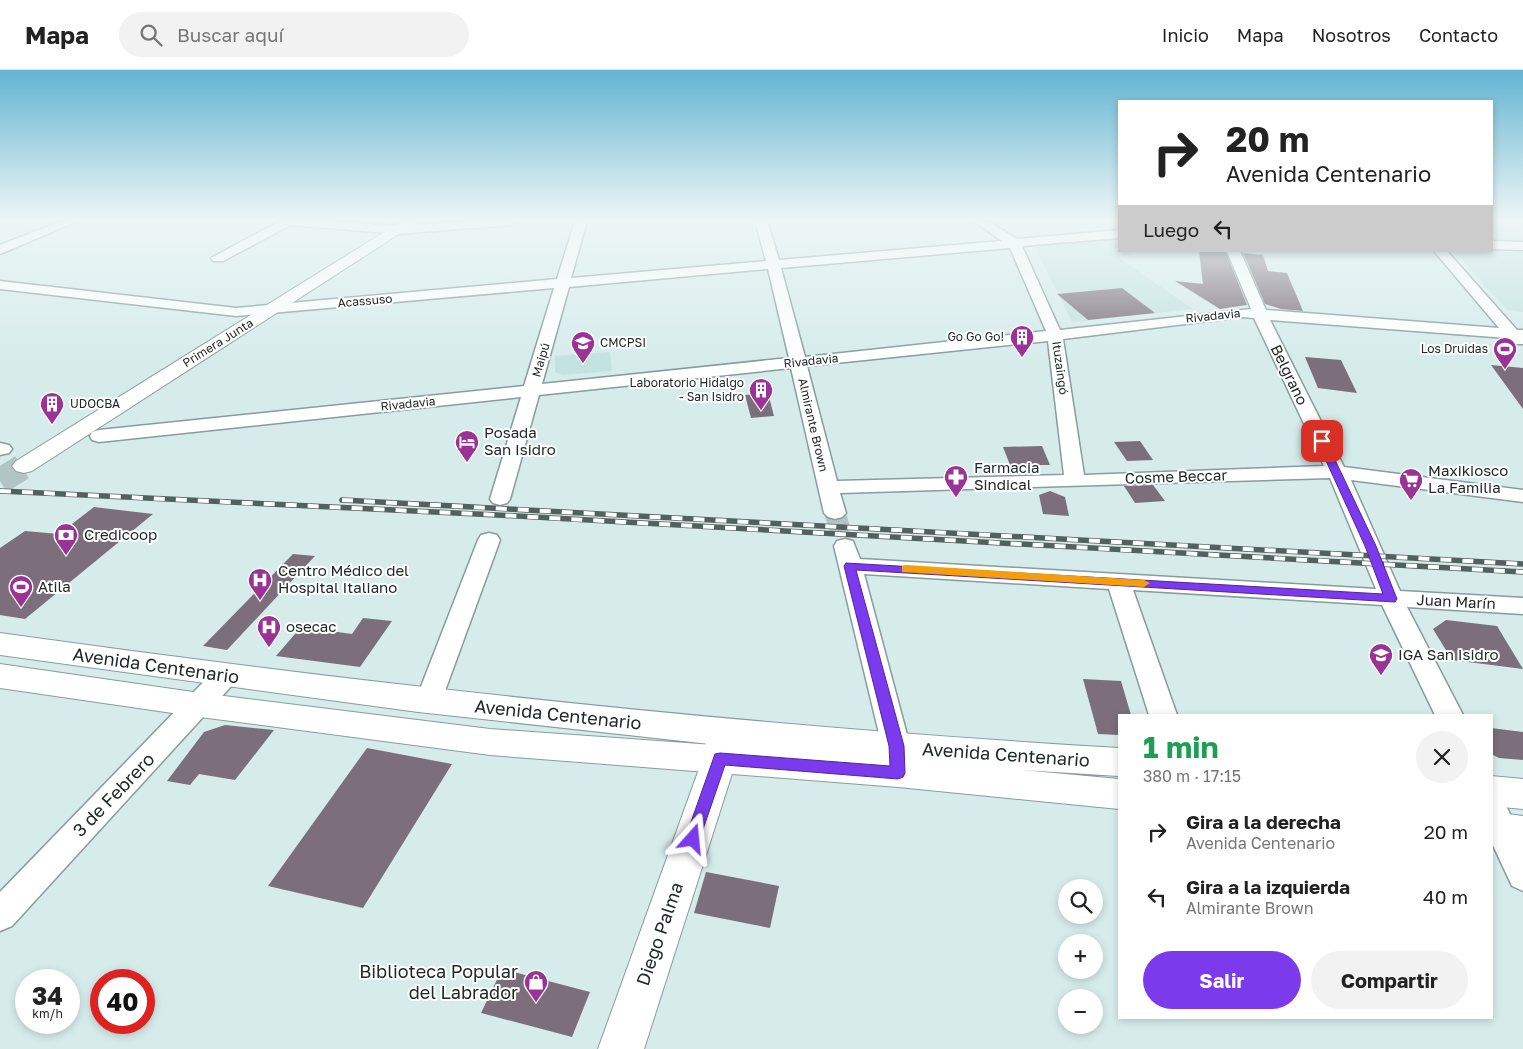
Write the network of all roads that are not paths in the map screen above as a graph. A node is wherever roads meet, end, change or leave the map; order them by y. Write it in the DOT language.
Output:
graph roads {
  1 [pos="339,267"];
  2 [pos="568,267"];
  3 [pos="754,267"];
  4 [pos="774,267"];
  5 [pos="1025,267"];
  6 [pos="1240,267"];
  7 [pos="1454,267"];
  8 [pos="563,283"];
  9 [pos="0,286"];
  10 [pos="272,309"];
  11 [pos="1260,313"];
  12 [pos="1055,335"];
  13 [pos="1517,335"];
  14 [pos="1523,347"];
  15 [pos="798,362"];
  16 [pos="531,392"];
  17 [pos="99,436"];
  18 [pos="24,466"];
  19 [pos="1336,472"];
  20 [pos="1075,481"];
  21 [pos="828,487"];
  22 [pos="1523,496"];
  23 [pos="500,499"];
  24 [pos="836,513"];
  25 [pos="489,540"];
  26 [pos="1118,582"];
  27 [pos="1391,599"];
  28 [pos="1523,606"];
  29 [pos="0,644"];
  30 [pos="226,675"];
  31 [pos="0,676"];
  32 [pos="428,702"];
  33 [pos="200,705"];
  34 [pos="1163,714"];
  35 [pos="1448,714"];
  36 [pos="722,745"];
  37 [pos="897,760"];
  38 [pos="1118,762"];
  39 [pos="1493,791"];
  40 [pos="1118,794"];
  41 [pos="1523,794"];
  42 [pos="1502,824"];
  43 [pos="1523,876"];
  44 [pos="0,914"];
  45 [pos="620,1049"];
  1 -- 10 [label="main road, Primera Junta"];
  2 -- 8 [label="street, Maipú"];
  3 -- 8 [label="street, Acassuso"];
  4 -- 15 [label="street, Almirante Brown"];
  5 -- 12 [label="street, Ituzaingó"];
  6 -- 11 [label="street, Belgrano"];
  7 -- 13 [label="street"];
  8 -- 10 [label="street, Acassuso"];
  8 -- 16 [label="street, Maipú"];
  9 -- 10 [label="street, Acassuso"];
  10 -- 18 [label="main road, Primera Junta"];
  11 -- 12 [label="street, Rivadavia"];
  11 -- 13 [label="street, Rivadavia"];
  11 -- 19 [label="street, Belgrano"];
  12 -- 15 [label="street, Rivadavia"];
  12 -- 20 [label="street, Ituzaingó"];
  13 -- 14 [label="street"];
  15 -- 16 [label="street, Rivadavia"];
  15 -- 21 [label="street, Almirante Brown"];
  16 -- 17 [label="street, Rivadavia"];
  16 -- 23 [label="street, Maipú"];
  19 -- 20 [label="street, Cosme Beccar"];
  19 -- 22 [label="street, Cosme Beccar"];
  19 -- 27 [label="street, Belgrano"];
  20 -- 21 [label="street, Cosme Beccar"];
  21 -- 24 [label="street, Almirante Brown"];
  25 -- 32 [label="street"];
  26 -- 27 [label="street, Juan Marín"];
  26 -- 34 [label="street"];
  26 -- 37 [label="street, Juan Marín"];
  27 -- 28 [label="street, Juan Marín"];
  27 -- 35 [label="street, Belgrano"];
  29 -- 30 [label="main road, Avenida Centenario"];
  30 -- 32 [label="main road, Avenida Centenario"];
  30 -- 33 [label="street, 3 de Febrero"];
  31 -- 33 [label="main road, Avenida Centenario"];
  32 -- 36 [label="main road, Avenida Centenario"];
  33 -- 36 [label="main road, Avenida Centenario"];
  33 -- 44 [label="street, 3 de Febrero"];
  36 -- 37 [label="main road, Avenida Centenario"];
  36 -- 45 [label="main road, Diego Palma"];
  37 -- 38 [label="main road, Avenida Centenario"];
  37 -- 40 [label="main road, Avenida Centenario"];
  39 -- 41 [label="main road"];
  42 -- 43 [label="street"];
}
